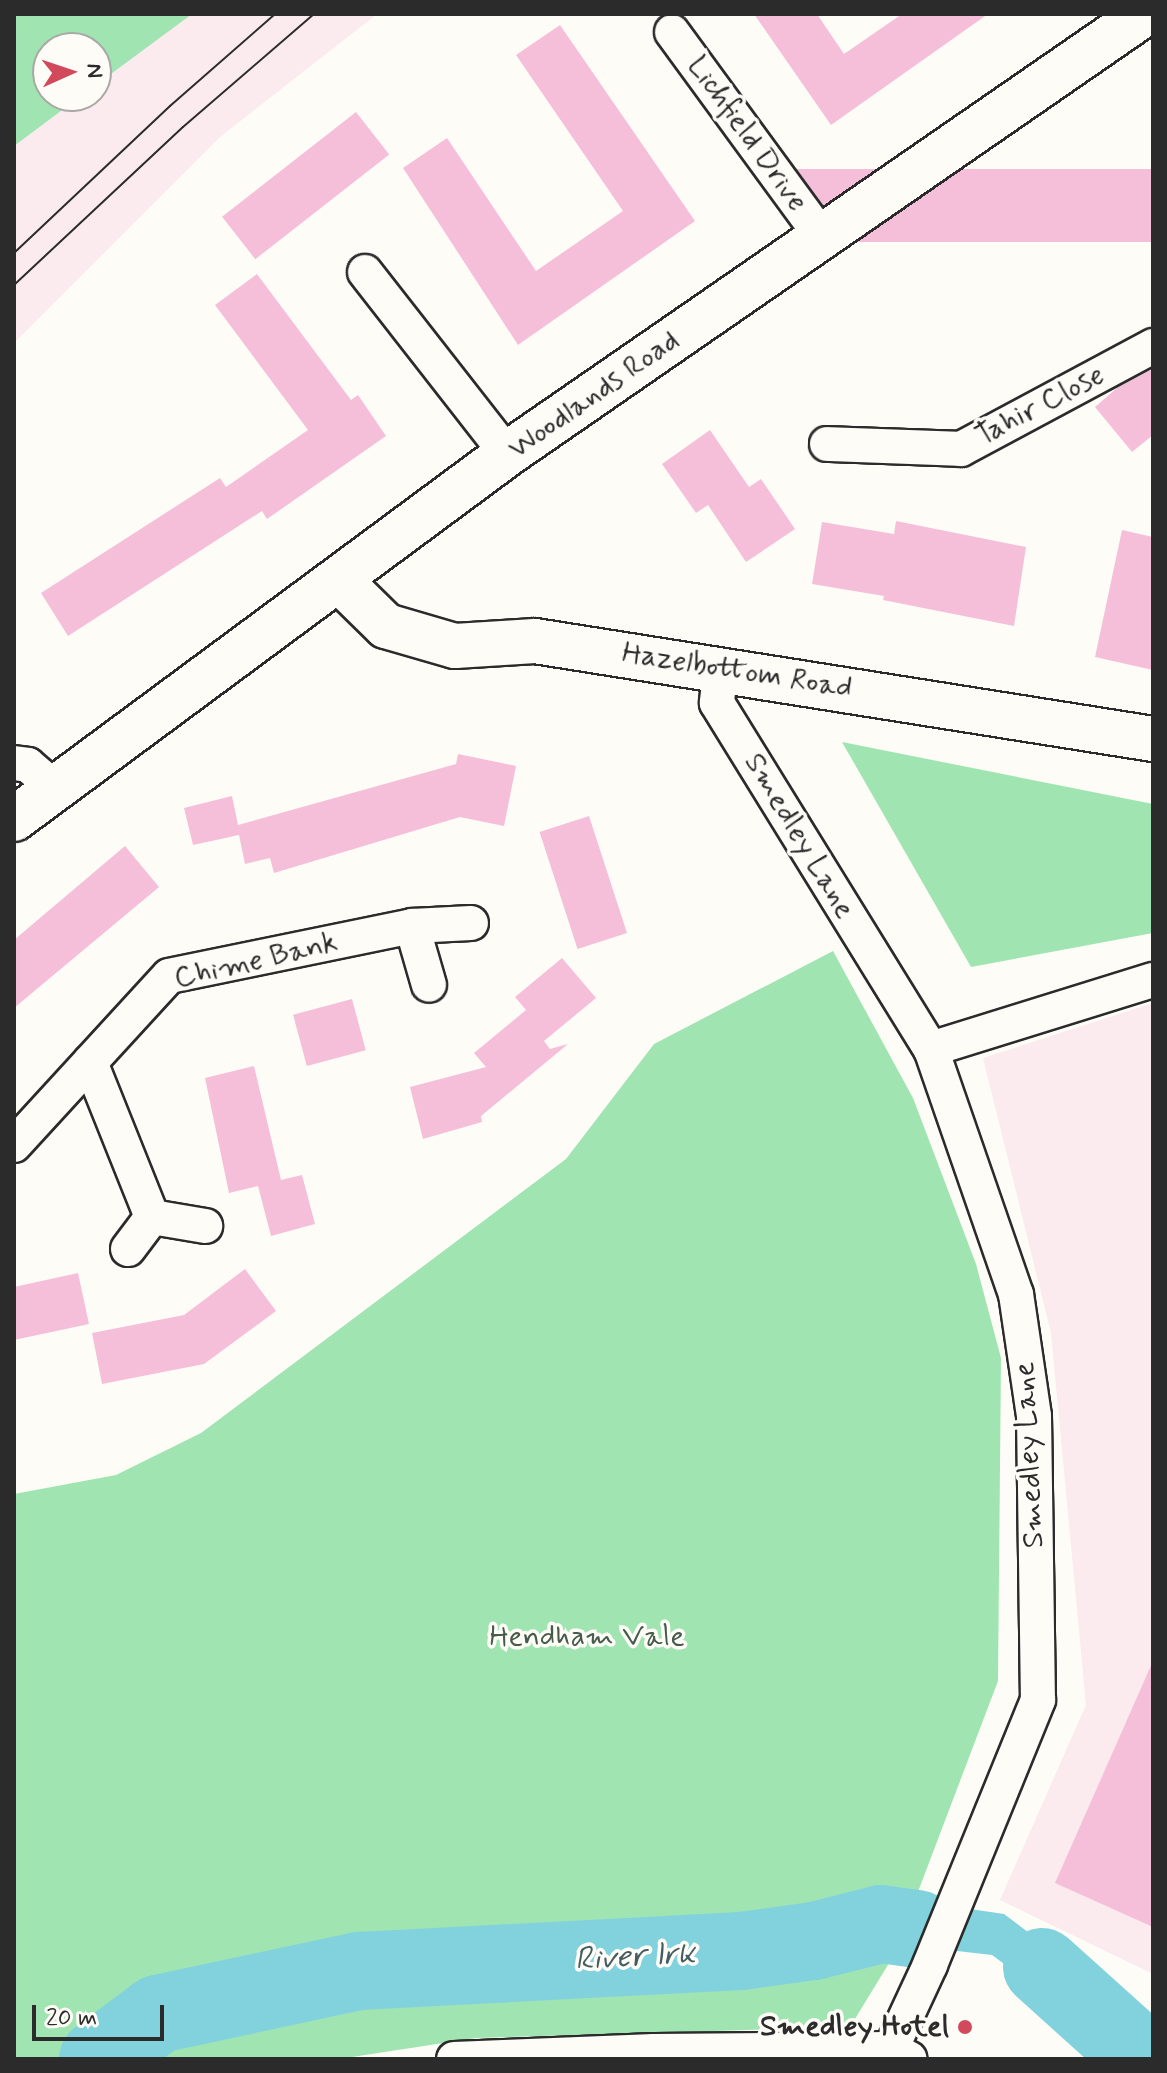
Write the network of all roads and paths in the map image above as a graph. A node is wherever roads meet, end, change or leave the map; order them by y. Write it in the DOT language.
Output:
graph roads {
  1 [pos="1144,14"];
  2 [pos="672,32"];
  3 [pos="822,237"];
  4 [pos="365,272"];
  5 [pos="1153,346"];
  6 [pos="827,444"];
  7 [pos="507,454"];
  8 [pos="339,580"];
  9 [pos="721,668"];
  10 [pos="1153,739"];
  11 [pos="14,763"];
  12 [pos="53,787"];
  13 [pos="14,819"];
  14 [pos="471,923"];
  15 [pos="412,926"];
  16 [pos="1153,980"];
  17 [pos="429,985"];
  18 [pos="931,1049"];
  19 [pos="90,1062"];
  20 [pos="14,1145"];
  21 [pos="152,1217"];
  22 [pos="205,1226"];
  23 [pos="128,1249"];
  24 [pos="901,2054"];
  25 [pos="454,2059"];
  1 -- 3 [label="street, Woodlands Road"];
  2 -- 3 [label="street, Lichfield Drive"];
  3 -- 7 [label="street, Woodlands Road"];
  4 -- 7 [label="street"];
  5 -- 6 [label="street, Tahir Close"];
  7 -- 8 [label="street, Woodlands Road"];
  8 -- 9 [label="street, Hazelbottom Road"];
  8 -- 12 [label="street, Woodlands Road"];
  9 -- 10 [label="street, Hazelbottom Road"];
  9 -- 18 [label="street, Smedley Lane"];
  11 -- 12 [label="street"];
  12 -- 13 [label="street, Woodlands Road"];
  14 -- 15 [label="street, Chime Bank"];
  15 -- 17 [label="street"];
  15 -- 19 [label="street, Chime Bank"];
  16 -- 18 [label="street"];
  18 -- 24 [label="street, Smedley Lane"];
  19 -- 20 [label="street, Chime Bank"];
  19 -- 21 [label="street"];
  21 -- 22 [label="street"];
  21 -- 23 [label="street"];
  24 -- 25 [label="street"];
}
